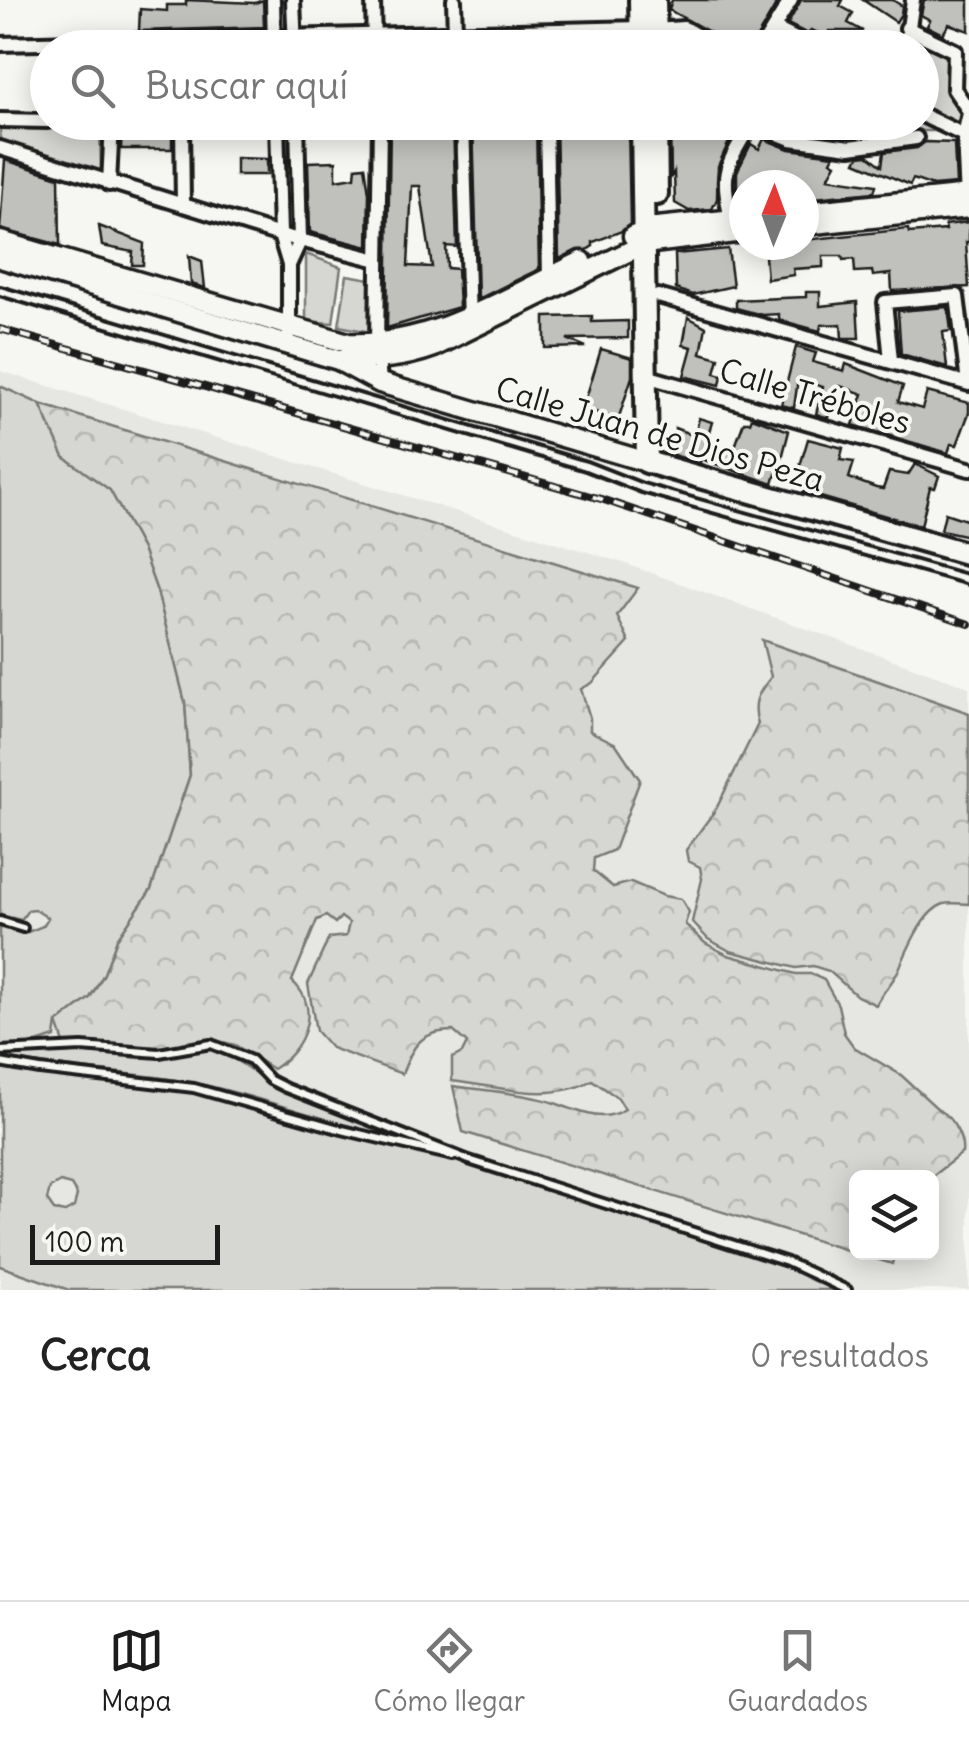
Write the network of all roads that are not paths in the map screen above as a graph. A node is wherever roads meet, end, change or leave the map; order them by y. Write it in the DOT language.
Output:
graph roads {
  1 [pos="273,0"];
  2 [pos="293,0"];
  3 [pos="373,0"];
  4 [pos="454,0"];
  5 [pos="640,0"];
  6 [pos="655,0"];
  7 [pos="791,0"];
  8 [pos="913,0"];
  9 [pos="774,28"];
  10 [pos="907,28"];
  11 [pos="274,30"];
  12 [pos="294,30"];
  13 [pos="374,30"];
  14 [pos="456,30"];
  15 [pos="646,30"];
  16 [pos="649,30"];
  17 [pos="778,30"];
  18 [pos="911,30"];
  19 [pos="939,43"];
  20 [pos="0,44"];
  21 [pos="30,44"];
  22 [pos="969,112"];
  23 [pos="0,120"];
  24 [pos="30,121"];
  25 [pos="939,124"];
  26 [pos="964,135"];
  27 [pos="111,140"];
  28 [pos="182,140"];
  29 [pos="277,140"];
  30 [pos="297,140"];
  31 [pos="380,140"];
  32 [pos="464,140"];
  33 [pos="546,140"];
  34 [pos="643,140"];
  35 [pos="655,140"];
  36 [pos="741,140"];
  37 [pos="798,140"];
  38 [pos="880,140"];
  39 [pos="0,148"];
  40 [pos="109,184"];
  41 [pos="729,198"];
  42 [pos="968,202"];
  43 [pos="184,205"];
  44 [pos="819,211"];
  45 [pos="819,224"];
  46 [pos="729,225"];
  47 [pos="280,235"];
  48 [pos="650,236"];
  49 [pos="300,240"];
  50 [pos="0,241"];
  51 [pos="0,258"];
  52 [pos="378,260"];
  53 [pos="289,266"];
  54 [pos="549,276"];
  55 [pos="0,291"];
  56 [pos="658,296"];
  57 [pos="469,322"];
  58 [pos="289,336"];
  59 [pos="378,352"];
  60 [pos="338,360"];
  61 [pos="891,360"];
  62 [pos="652,378"];
  63 [pos="380,383"];
  64 [pos="968,384"];
  65 [pos="653,464"];
  66 [pos="969,468"];
  67 [pos="969,554"];
  68 [pos="969,580"];
  69 [pos="0,921"];
  70 [pos="23,928"];
  71 [pos="0,1052"];
  72 [pos="0,1062"];
  73 [pos="469,1160"];
  74 [pos="846,1290"];
  1 -- 11 [label="street"];
  2 -- 12 [label="street"];
  3 -- 13 [label="street"];
  4 -- 14 [label="street"];
  5 -- 15 [label="main road"];
  6 -- 16 [label="main road"];
  7 -- 9 [label="street"];
  8 -- 10 [label="street"];
  9 -- 17 [label="street"];
  10 -- 18 [label="street"];
  19 -- 22 [label="street"];
  20 -- 21 [label="street"];
  22 -- 26 [label="street"];
  23 -- 24 [label="street"];
  25 -- 26 [label="street"];
  26 -- 42 [label="street"];
  27 -- 40 [label="street"];
  28 -- 43 [label="street"];
  29 -- 47 [label="street"];
  30 -- 49 [label="street"];
  31 -- 52 [label="street"];
  32 -- 57 [label="street"];
  33 -- 54 [label="street"];
  34 -- 48 [label="main road"];
  35 -- 48 [label="main road"];
  36 -- 41 [label="street"];
  37 -- 38 [label="street"];
  39 -- 40 [label="street"];
  40 -- 43 [label="street"];
  42 -- 44 [label="main road"];
  42 -- 45 [label="main road"];
  43 -- 47 [label="street"];
  46 -- 48 [label="main road"];
  47 -- 49 [label="street"];
  47 -- 53 [label="street"];
  48 -- 54 [label="main road"];
  48 -- 56 [label="main road"];
  48 -- 57 [label="main road"];
  48 -- 62 [label="main road"];
  49 -- 52 [label="street"];
  49 -- 53 [label="street"];
  50 -- 58 [label="main road, Calle Juan de Dios Peza"];
  51 -- 58 [label="main road, Calle Juan de Dios Peza"];
  52 -- 59 [label="street"];
  53 -- 58 [label="street"];
  54 -- 57 [label="main road"];
  55 -- 68 [label="lane"];
  56 -- 61 [label="street"];
  56 -- 62 [label="main road"];
  57 -- 59 [label="main road"];
  58 -- 59 [label="main road, Calle Juan de Dios Peza"];
  58 -- 60 [label="main road, Calle Juan de Dios Peza"];
  59 -- 60 [label="main road, Calle Juan de Dios Peza"];
  59 -- 63 [label="street"];
  60 -- 63 [label="main road, Calle Juan de Dios Peza"];
  61 -- 64 [label="street"];
  61 -- 64 [label="street"];
  62 -- 65 [label="main road"];
  62 -- 66 [label="street, Calle Tréboles"];
  63 -- 65 [label="main road, Calle Juan de Dios Peza"];
  65 -- 67 [label="main road, Calle Juan de Dios Peza"];
  69 -- 70 [label="lane"];
  71 -- 73 [label="lane"];
  72 -- 73 [label="lane"];
  73 -- 74 [label="lane"];
}
